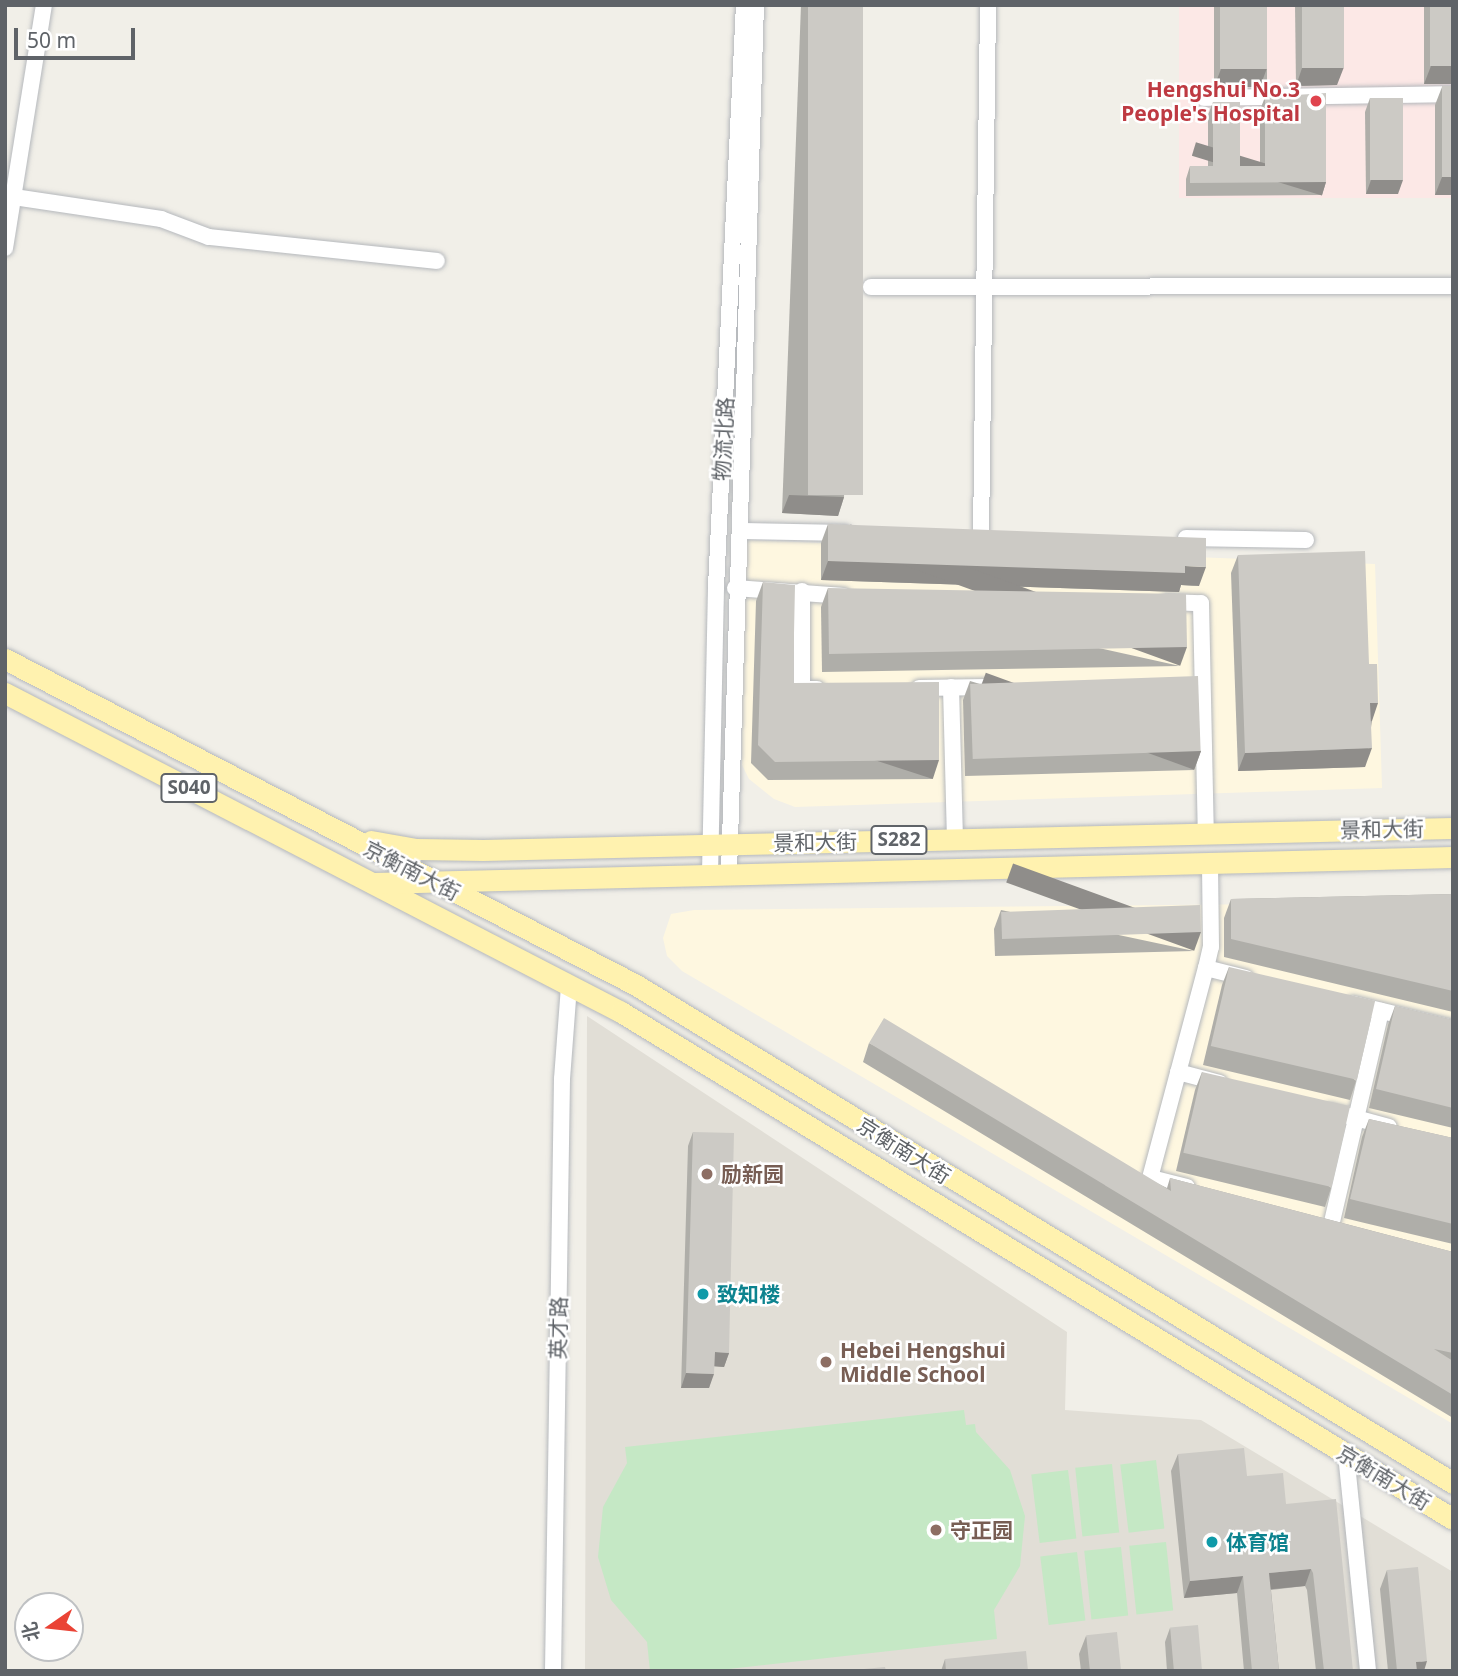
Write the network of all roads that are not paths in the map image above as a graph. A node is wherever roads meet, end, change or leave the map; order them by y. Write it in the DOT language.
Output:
graph roads {
  1 [pos="44,5"];
  2 [pos="744,5"];
  3 [pos="756,5"];
  4 [pos="988,5"];
  5 [pos="1453,94"];
  6 [pos="1204,98"];
  7 [pos="13,197"];
  8 [pos="5,248"];
  9 [pos="437,261"];
  10 [pos="1453,286"];
  11 [pos="871,287"];
  12 [pos="984,287"];
  13 [pos="743,531"];
  14 [pos="862,533"];
  15 [pos="981,535"];
  16 [pos="1170,538"];
  17 [pos="1306,540"];
  18 [pos="735,588"];
  19 [pos="802,591"];
  20 [pos="859,596"];
  21 [pos="1146,602"];
  22 [pos="5,659"];
  23 [pos="951,687"];
  24 [pos="1007,687"];
  25 [pos="897,688"];
  26 [pos="829,689"];
  27 [pos="5,693"];
  28 [pos="1453,828"];
  29 [pos="1206,833"];
  30 [pos="346,835"];
  31 [pos="955,839"];
  32 [pos="720,844"];
  33 [pos="1453,857"];
  34 [pos="1210,862"];
  35 [pos="719,873"];
  36 [pos="436,882"];
  37 [pos="373,884"];
  38 [pos="1206,968"];
  39 [pos="1260,981"];
  40 [pos="569,985"];
  41 [pos="1341,1001"];
  42 [pos="1381,1011"];
  43 [pos="1453,1028"];
  44 [pos="1178,1072"];
  45 [pos="1242,1089"];
  46 [pos="1318,1108"];
  47 [pos="1356,1118"];
  48 [pos="1405,1130"];
  49 [pos="1202,1192"];
  50 [pos="1331,1226"];
  51 [pos="1346,1454"];
  52 [pos="1453,1483"];
  53 [pos="1453,1519"];
  54 [pos="553,1671"];
  55 [pos="1368,1671"];
  1 -- 7 [label="street"];
  2 -- 32 [label="street, 物流北路"];
  3 -- 18 [label="street, 物流北路"];
  4 -- 12 [label="street"];
  5 -- 6 [label="street"];
  7 -- 8 [label="street"];
  7 -- 9 [label="street"];
  10 -- 12 [label="street"];
  11 -- 12 [label="street"];
  12 -- 15 [label="street"];
  13 -- 14 [label="street"];
  16 -- 17 [label="street"];
  18 -- 19 [label="street"];
  18 -- 32 [label="street, 物流北路"];
  19 -- 20 [label="street"];
  19 -- 26 [label="street"];
  21 -- 29 [label="street"];
  22 -- 30 [label="main road, S040"];
  23 -- 24 [label="street"];
  23 -- 25 [label="street"];
  23 -- 31 [label="street"];
  27 -- 37 [label="main road, S040"];
  28 -- 29 [label="main road, 景和大街 / S282"];
  29 -- 31 [label="main road, 景和大街 / S282"];
  30 -- 32 [label="main road, 景和大街 / S282"];
  30 -- 36 [label="main road, 京衡南大街"];
  31 -- 32 [label="main road, 景和大街 / S282"];
  32 -- 35 [label="street, 物流北路"];
  33 -- 34 [label="main road, 景和大街 / S282"];
  34 -- 35 [label="main road, 景和大街 / S282"];
  34 -- 38 [label="street"];
  35 -- 36 [label="main road, 景和大街 / S282"];
  36 -- 37 [label="main road, 景和大街 / S282"];
  36 -- 52 [label="main road, 京衡南大街"];
  37 -- 40 [label="main road, 京衡南大街"];
  38 -- 39 [label="street"];
  38 -- 44 [label="street"];
  40 -- 51 [label="main road, 京衡南大街"];
  40 -- 54 [label="street, 英才路"];
  41 -- 42 [label="street"];
  42 -- 43 [label="street"];
  42 -- 47 [label="street"];
  44 -- 45 [label="street"];
  44 -- 49 [label="street"];
  46 -- 47 [label="street"];
  47 -- 48 [label="street"];
  47 -- 50 [label="street"];
  51 -- 53 [label="main road, 京衡南大街"];
  51 -- 55 [label="street"];
}
